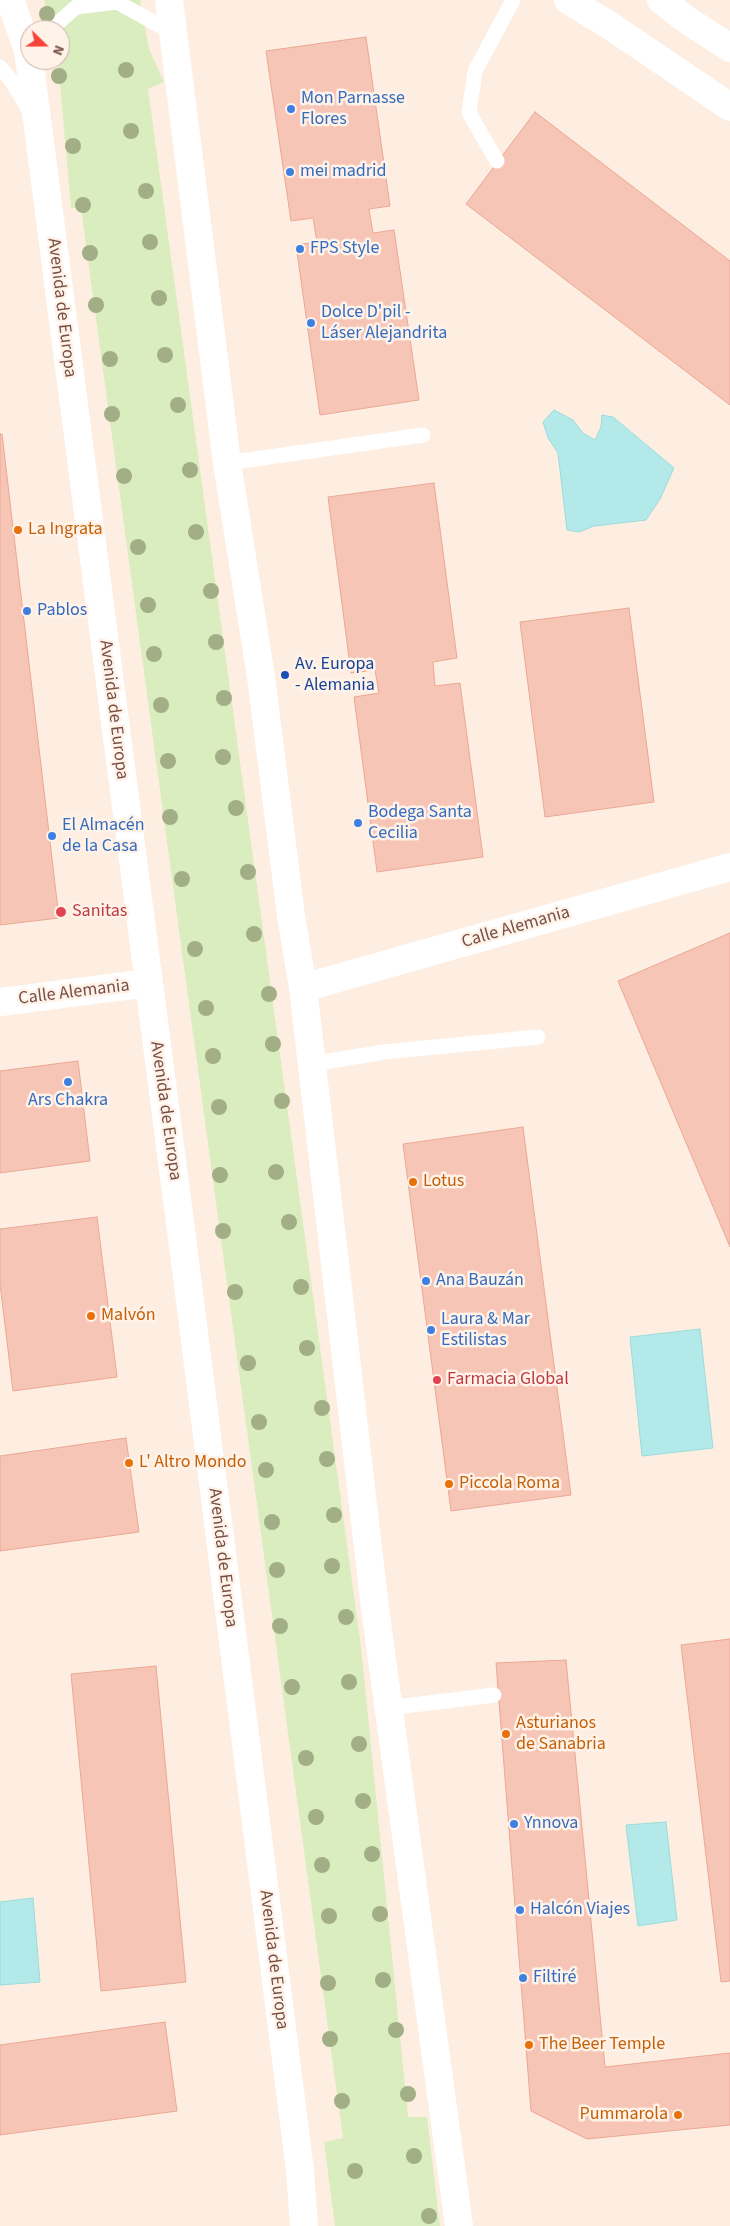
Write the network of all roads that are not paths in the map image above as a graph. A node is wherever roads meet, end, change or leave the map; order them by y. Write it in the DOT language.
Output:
graph roads {
  1 [pos="10,0"];
  2 [pos="168,0"];
  3 [pos="513,0"];
  4 [pos="568,0"];
  5 [pos="661,0"];
  6 [pos="61,20"];
  7 [pos="20,26"];
  8 [pos="173,33"];
  9 [pos="730,48"];
  10 [pos="0,67"];
  11 [pos="31,70"];
  12 [pos="730,107"];
  13 [pos="37,121"];
  14 [pos="497,160"];
  15 [pos="423,435"];
  16 [pos="227,463"];
  17 [pos="730,867"];
  18 [pos="148,984"];
  19 [pos="303,988"];
  20 [pos="0,1002"];
  21 [pos="538,1037"];
  22 [pos="312,1064"];
  23 [pos="494,1694"];
  24 [pos="388,1708"];
  25 [pos="304,2226"];
  26 [pos="459,2226"];
  1 -- 7 [label="street, Avenida de Europa"];
  2 -- 8 [label="street"];
  3 -- 14 [label="lane"];
  4 -- 12 [label="street"];
  5 -- 9 [label="street"];
  6 -- 8 [label="lane"];
  8 -- 16 [label="street"];
  10 -- 13 [label="lane"];
  11 -- 13 [label="street, Avenida de Europa"];
  13 -- 18 [label="street, Avenida de Europa"];
  15 -- 16 [label="lane"];
  16 -- 19 [label="street"];
  17 -- 19 [label="street, Calle Alemania"];
  18 -- 20 [label="street, Calle Alemania"];
  18 -- 25 [label="street, Avenida de Europa"];
  19 -- 22 [label="street"];
  21 -- 22 [label="lane"];
  22 -- 24 [label="street"];
  23 -- 24 [label="lane"];
  24 -- 26 [label="street"];
}
